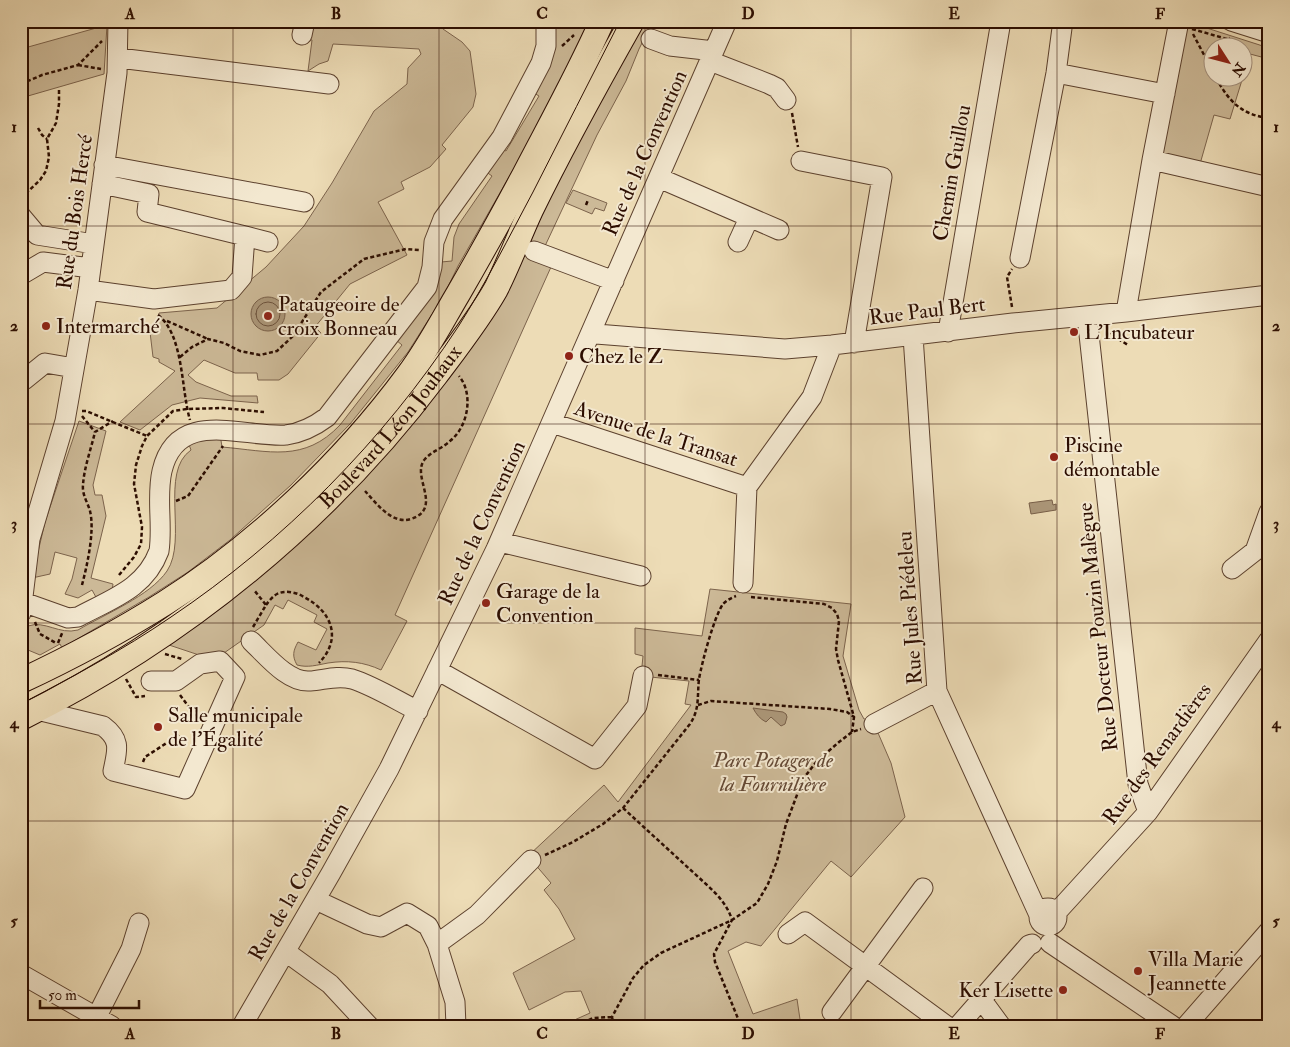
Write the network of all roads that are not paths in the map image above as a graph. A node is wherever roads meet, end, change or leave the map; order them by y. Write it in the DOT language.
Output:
graph roads {
  1 [pos="546,21"];
  2 [pos="602,21"];
  3 [pos="632,21"];
  4 [pos="727,21"];
  5 [pos="1001,21"];
  6 [pos="1232,21"];
  7 [pos="1185,25"];
  8 [pos="118,27"];
  9 [pos="1062,28"];
  10 [pos="1262,31"];
  11 [pos="651,39"];
  12 [pos="712,56"];
  13 [pos="118,66"];
  14 [pos="1056,73"];
  15 [pos="329,84"];
  16 [pos="1165,94"];
  17 [pos="786,100"];
  18 [pos="1152,160"];
  19 [pos="801,161"];
  20 [pos="103,174"];
  21 [pos="659,178"];
  22 [pos="1269,186"];
  23 [pos="304,202"];
  24 [pos="21,216"];
  25 [pos="749,218"];
  26 [pos="779,230"];
  27 [pos="245,236"];
  28 [pos="268,242"];
  29 [pos="738,242"];
  30 [pos="94,244"];
  31 [pos="534,251"];
  32 [pos="1020,258"];
  33 [pos="91,268"];
  34 [pos="21,275"];
  35 [pos="614,281"];
  36 [pos="88,290"];
  37 [pos="1269,295"];
  38 [pos="1126,312"];
  39 [pos="1087,316"];
  40 [pos="591,332"];
  41 [pos="948,332"];
  42 [pos="913,336"];
  43 [pos="854,343"];
  44 [pos="832,346"];
  45 [pos="74,368"];
  46 [pos="21,380"];
  47 [pos="552,423"];
  48 [pos="747,487"];
  49 [pos="1269,512"];
  50 [pos="500,542"];
  51 [pos="1232,570"];
  52 [pos="640,576"];
  53 [pos="743,583"];
  54 [pos="26,610"];
  55 [pos="1269,640"];
  56 [pos="251,642"];
  57 [pos="437,670"];
  58 [pos="643,676"];
  59 [pos="22,679"];
  60 [pos="151,681"];
  61 [pos="937,691"];
  62 [pos="70,693"];
  63 [pos="418,711"];
  64 [pos="29,714"];
  65 [pos="75,718"];
  66 [pos="874,724"];
  67 [pos="1148,812"];
  68 [pos="531,860"];
  69 [pos="923,888"];
  70 [pos="316,900"];
  71 [pos="139,923"];
  72 [pos="1045,929"];
  73 [pos="1269,931"];
  74 [pos="788,934"];
  75 [pos="437,944"];
  76 [pos="286,952"];
  77 [pos="867,967"];
  78 [pos="21,974"];
  79 [pos="979,1002"];
  80 [pos="832,1012"];
  81 [pos="100,1023"];
  82 [pos="242,1026"];
  83 [pos="369,1026"];
  84 [pos="456,1026"];
  85 [pos="947,1026"];
  86 [pos="958,1026"];
  87 [pos="1001,1026"];
  88 [pos="1173,1026"];
  89 [pos="1186,1026"];
  1 -- 54 [label="street"];
  2 -- 59 [label="main road, Boulevard Léon Jouhaux"];
  3 -- 62 [label="main road, Boulevard Léon Jouhaux"];
  4 -- 12 [label="street, Rue de la Convention"];
  5 -- 41 [label="street, Chemin Guillou"];
  6 -- 10 [label="street"];
  7 -- 16 [label="street"];
  8 -- 13 [label="street, Rue du Bois Hercé"];
  9 -- 14 [label="street"];
  11 -- 12 [label="street"];
  12 -- 17 [label="street"];
  12 -- 21 [label="street, Rue de la Convention"];
  13 -- 15 [label="street"];
  13 -- 20 [label="street, Rue du Bois Hercé"];
  14 -- 16 [label="street"];
  14 -- 32 [label="street"];
  16 -- 18 [label="street"];
  18 -- 22 [label="street"];
  18 -- 38 [label="street"];
  19 -- 43 [label="street"];
  20 -- 23 [label="street"];
  20 -- 27 [label="street"];
  20 -- 30 [label="street, Rue du Bois Hercé"];
  21 -- 25 [label="street"];
  21 -- 35 [label="street, Rue de la Convention"];
  24 -- 30 [label="street"];
  25 -- 26 [label="street"];
  25 -- 29 [label="street"];
  27 -- 28 [label="street"];
  27 -- 36 [label="street"];
  30 -- 33 [label="street, Rue du Bois Hercé"];
  31 -- 35 [label="street"];
  33 -- 34 [label="street"];
  33 -- 36 [label="street, Rue du Bois Hercé"];
  35 -- 40 [label="street, Rue de la Convention"];
  36 -- 45 [label="street, Rue du Bois Hercé"];
  37 -- 38 [label="street, Rue Paul Bert"];
  38 -- 39 [label="street, Rue Paul Bert"];
  39 -- 41 [label="street, Rue Paul Bert"];
  39 -- 67 [label="street, Rue Docteur Pouzin Malègue"];
  40 -- 44 [label="street, Rue Paul Bert"];
  40 -- 47 [label="street, Rue de la Convention"];
  41 -- 42 [label="street, Rue Paul Bert"];
  42 -- 43 [label="street, Rue Paul Bert"];
  42 -- 61 [label="street, Rue Jules Piédeleu"];
  43 -- 44 [label="street, Rue Paul Bert"];
  44 -- 48 [label="street"];
  45 -- 46 [label="street"];
  45 -- 54 [label="street, Rue du Bois Hercé"];
  47 -- 48 [label="street, Avenue de la Transat"];
  47 -- 50 [label="street, Rue de la Convention"];
  48 -- 53 [label="street"];
  49 -- 51 [label="street"];
  50 -- 52 [label="street"];
  50 -- 57 [label="street, Rue de la Convention"];
  55 -- 67 [label="street, Rue des Renardières"];
  56 -- 63 [label="street"];
  57 -- 58 [label="street"];
  57 -- 63 [label="street, Rue de la Convention"];
  60 -- 65 [label="street"];
  61 -- 66 [label="street"];
  61 -- 72 [label="street, Rue Jules Piédeleu"];
  62 -- 64 [label="main road, Boulevard Léon Jouhaux"];
  62 -- 65 [label="street"];
  63 -- 70 [label="street, Rue de la Convention"];
  64 -- 65 [label="street"];
  67 -- 72 [label="street, Rue des Renardières"];
  68 -- 75 [label="street"];
  69 -- 77 [label="street"];
  70 -- 75 [label="street"];
  70 -- 76 [label="street, Rue de la Convention"];
  71 -- 81 [label="street"];
  72 -- 79 [label="street, Rue des Renardières"];
  72 -- 88 [label="street"];
  73 -- 89 [label="street"];
  74 -- 77 [label="street"];
  75 -- 84 [label="street"];
  76 -- 82 [label="street, Rue de la Convention"];
  76 -- 83 [label="street"];
  77 -- 80 [label="street"];
  77 -- 85 [label="street"];
  78 -- 81 [label="street"];
  79 -- 86 [label="street, Rue des Renardières"];
  79 -- 87 [label="street"];
}
